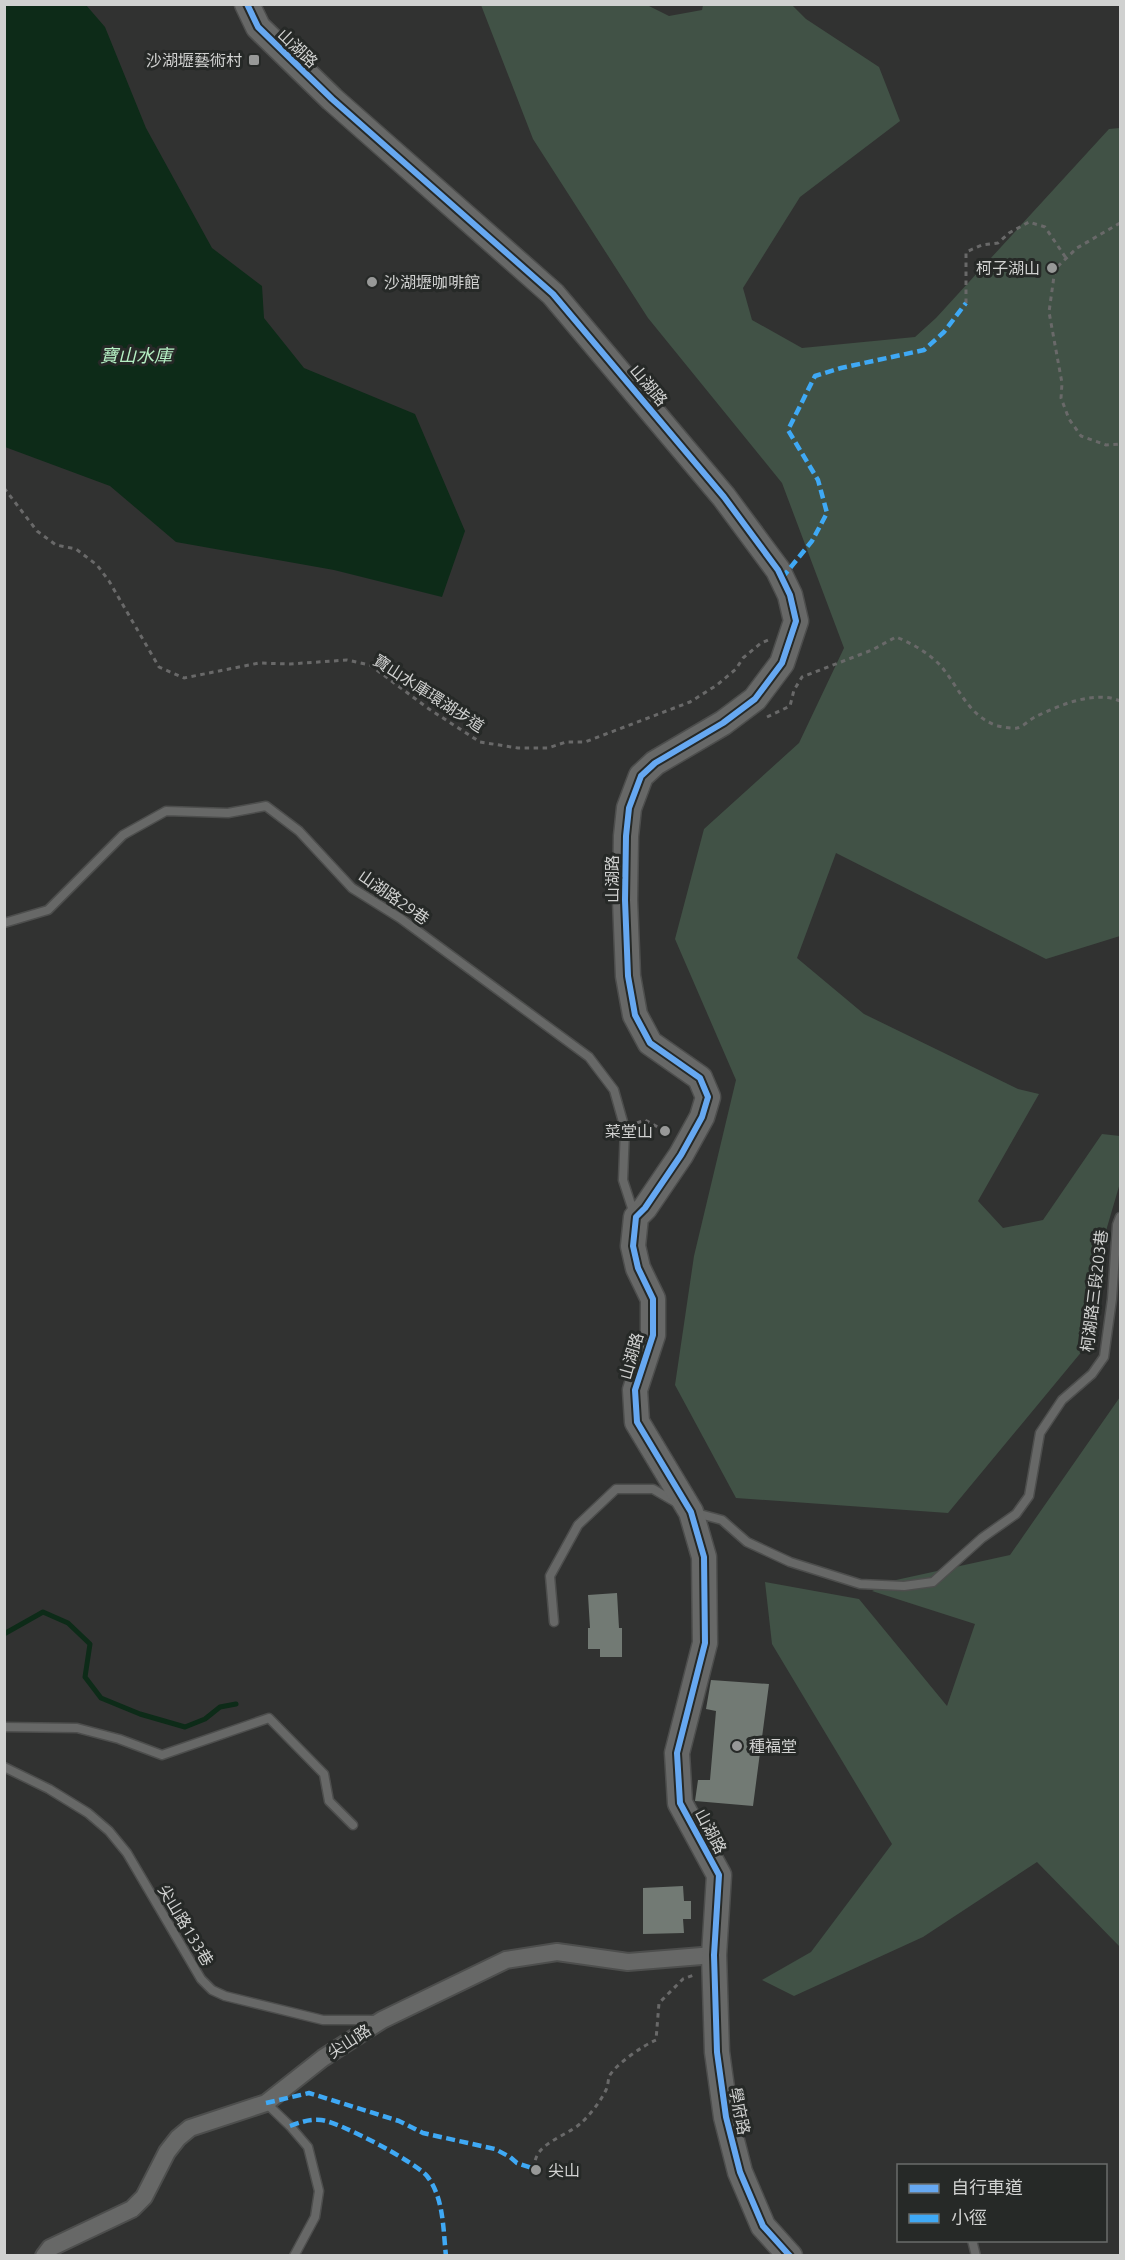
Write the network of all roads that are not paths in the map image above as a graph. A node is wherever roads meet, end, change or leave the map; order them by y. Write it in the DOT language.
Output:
graph roads {
  1 [pos="247,4"];
  2 [pos="4,923"];
  3 [pos="636,1217"];
  4 [pos="1120,1217"];
  5 [pos="691,1512"];
  6 [pos="554,1622"];
  7 [pos="4,1727"];
  8 [pos="4,1767"];
  9 [pos="353,1825"];
  10 [pos="714,1961"];
  11 [pos="382,2020"];
  12 [pos="266,2103"];
  13 [pos="44,2256"];
  14 [pos="294,2256"];
  15 [pos="790,2256"];
  1 -- 3 [label="street, 山湖路"];
  2 -- 3 [label="lane, 山湖路29巷"];
  3 -- 5 [label="street, 山湖路"];
  4 -- 5 [label="lane, 柯湖路三段203巷"];
  5 -- 6 [label="lane, 柯湖路三段203巷"];
  5 -- 10 [label="street, 山湖路"];
  7 -- 9 [label="lane"];
  8 -- 11 [label="lane, 尖山路133巷"];
  10 -- 11 [label="street, 尖山路"];
  10 -- 15 [label="street, 學府路"];
  11 -- 12 [label="street, 尖山路"];
  12 -- 13 [label="street, 尖山路"];
  12 -- 14 [label="lane"];
}
